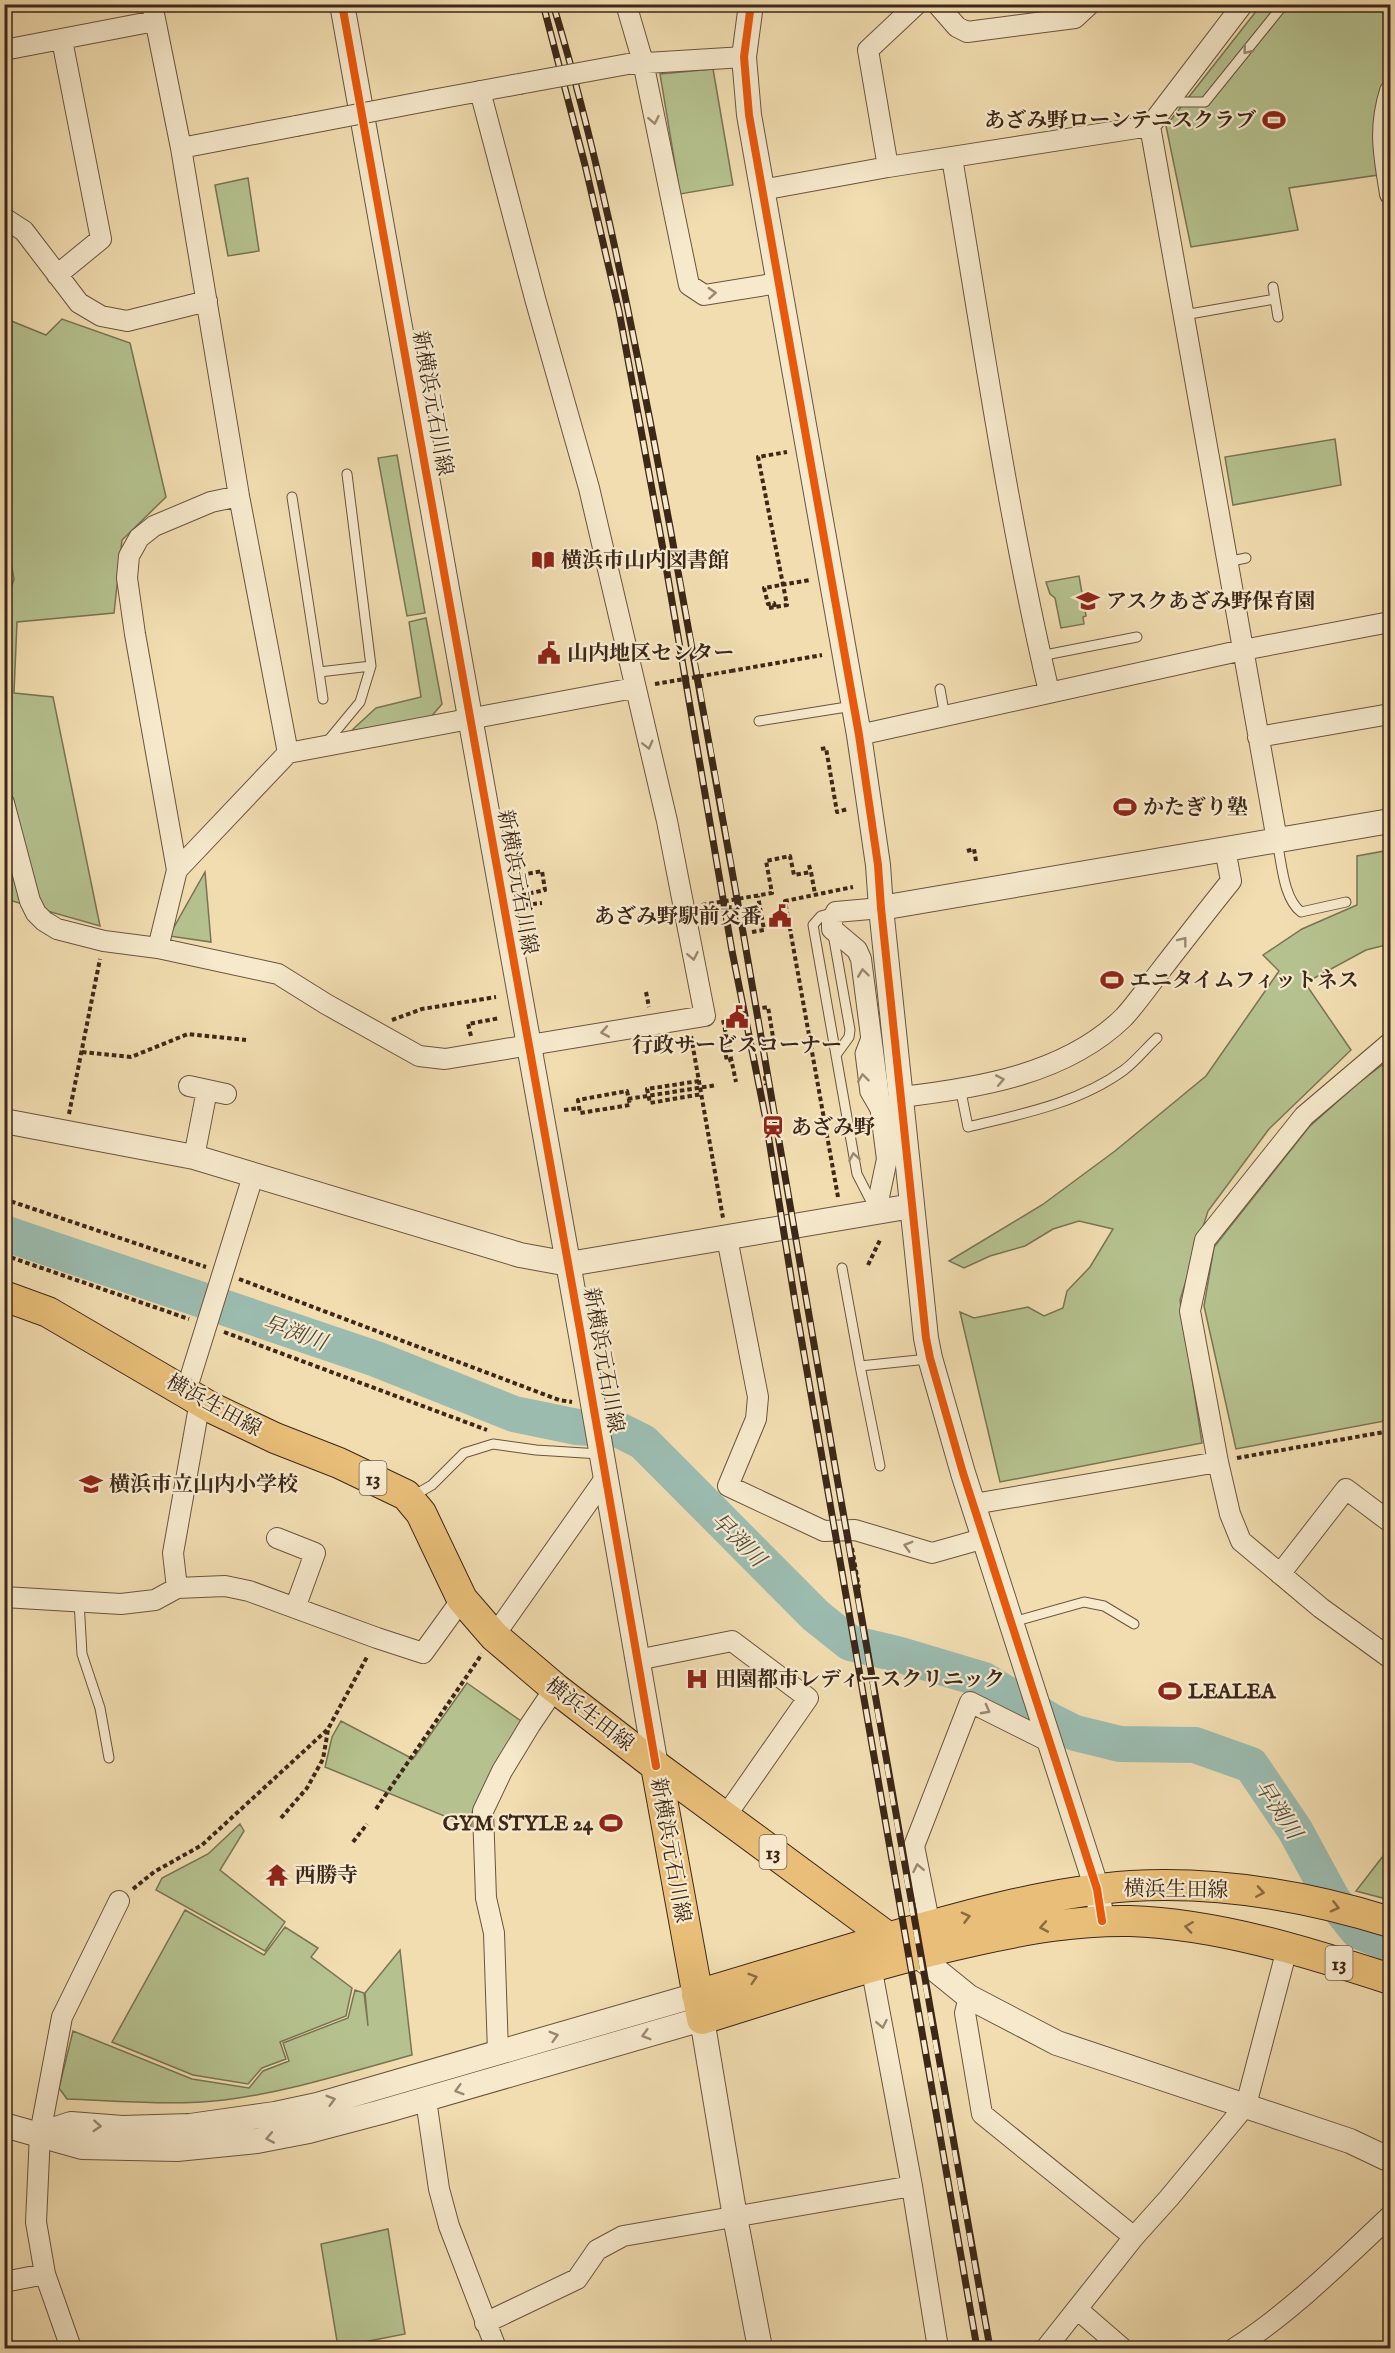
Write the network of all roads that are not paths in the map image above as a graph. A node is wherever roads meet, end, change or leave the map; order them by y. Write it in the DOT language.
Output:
graph roads {
  1 [pos="342,4"];
  2 [pos="626,4"];
  3 [pos="751,4"];
  4 [pos="917,4"];
  5 [pos="937,4"];
  6 [pos="1090,4"];
  7 [pos="1284,4"];
  8 [pos="1235,7"];
  9 [pos="153,13"];
  10 [pos="62,40"];
  11 [pos="4,50"];
  12 [pos="744,57"];
  13 [pos="635,63"];
  14 [pos="480,91"];
  15 [pos="1390,91"];
  16 [pos="1167,102"];
  17 [pos="1150,126"];
  18 [pos="181,148"];
  19 [pos="952,158"];
  20 [pos="888,167"];
  21 [pos="762,190"];
  22 [pos="1390,194"];
  23 [pos="4,218"];
  24 [pos="57,275"];
  25 [pos="778,283"];
  26 [pos="1273,287"];
  27 [pos="1275,299"];
  28 [pos="207,301"];
  29 [pos="1184,315"];
  30 [pos="1278,317"];
  31 [pos="347,474"];
  32 [pos="239,496"];
  33 [pos="292,497"];
  34 [pos="1390,622"];
  35 [pos="1137,637"];
  36 [pos="1244,650"];
  37 [pos="1040,656"];
  38 [pos="371,666"];
  39 [pos="319,672"];
  40 [pos="634,688"];
  41 [pos="940,689"];
  42 [pos="1048,692"];
  43 [pos="323,699"];
  44 [pos="853,706"];
  45 [pos="1390,714"];
  46 [pos="945,717"];
  47 [pos="471,718"];
  48 [pos="759,721"];
  49 [pos="859,735"];
  50 [pos="1258,737"];
  51 [pos="325,745"];
  52 [pos="288,753"];
  53 [pos="4,803"];
  54 [pos="1390,821"];
  55 [pos="1277,840"];
  56 [pos="1225,849"];
  57 [pos="177,870"];
  58 [pos="1346,902"];
  59 [pos="881,908"];
  60 [pos="834,920"];
  61 [pos="158,948"];
  62 [pos="1157,1038"];
  63 [pos="1390,1043"];
  64 [pos="530,1045"];
  65 [pos="836,1055"];
  66 [pos="960,1088"];
  67 [pos="208,1090"];
  68 [pos="901,1097"];
  69 [pos="4,1121"];
  70 [pos="194,1157"];
  71 [pos="254,1176"];
  72 [pos="912,1206"];
  73 [pos="876,1211"];
  74 [pos="725,1229"];
  75 [pos="569,1264"];
  76 [pos="842,1268"];
  77 [pos="4,1296"];
  78 [pos="930,1358"];
  79 [pos="860,1366"];
  80 [pos="193,1396"];
  81 [pos="603,1461"];
  82 [pos="1218,1462"];
  83 [pos="880,1466"];
  84 [pos="409,1499"];
  85 [pos="974,1504"];
  86 [pos="1390,1522"];
  87 [pos="277,1538"];
  88 [pos="985,1538"];
  89 [pos="1280,1574"];
  90 [pos="177,1588"];
  91 [pos="4,1597"];
  92 [pos="462,1599"];
  93 [pos="79,1601"];
  94 [pos="295,1608"];
  95 [pos="1013,1622"];
  96 [pos="1134,1624"];
  97 [pos="494,1636"];
  98 [pos="1390,1658"];
  99 [pos="638,1660"];
  100 [pos="555,1688"];
  101 [pos="1050,1742"];
  102 [pos="109,1758"];
  103 [pos="656,1766"];
  104 [pos="725,1817"];
  105 [pos="1097,1890"];
  106 [pos="119,1900"];
  107 [pos="1379,1918"];
  108 [pos="1102,1921"];
  109 [pos="930,1926"];
  110 [pos="890,1938"];
  111 [pos="1287,1948"];
  112 [pos="916,1954"];
  113 [pos="871,1966"];
  114 [pos="1390,1979"];
  115 [pos="969,1997"];
  116 [pos="700,2007"];
  117 [pos="498,2052"];
  118 [pos="426,2100"];
  119 [pos="1246,2105"];
  120 [pos="4,2125"];
  121 [pos="40,2134"];
  122 [pos="1390,2160"];
  123 [pos="912,2186"];
  124 [pos="1390,2216"];
  125 [pos="735,2217"];
  126 [pos="1134,2237"];
  127 [pos="45,2274"];
  128 [pos="4,2282"];
  129 [pos="1077,2309"];
  130 [pos="486,2323"];
  131 [pos="71,2349"];
  132 [pos="496,2349"];
  133 [pos="760,2349"];
  134 [pos="938,2349"];
  135 [pos="1046,2349"];
  136 [pos="1122,2349"];
  137 [pos="1235,2349"];
  1 -- 47 [label="street, 新横浜元石川線"];
  2 -- 13 [label="street"];
  3 -- 12 [label="street"];
  4 -- 20 [label="street"];
  5 -- 6 [label="street"];
  7 -- 16 [label="lane, one-way"];
  8 -- 16 [label="street"];
  9 -- 10 [label="street"];
  9 -- 18 [label="street"];
  10 -- 11 [label="street"];
  10 -- 24 [label="street"];
  12 -- 13 [label="street"];
  12 -- 21 [label="street"];
  13 -- 14 [label="street, bridge"];
  13 -- 25 [label="street, one-way"];
  14 -- 18 [label="street, bridge"];
  14 -- 40 [label="street"];
  15 -- 22 [label="street"];
  16 -- 17 [label="street"];
  17 -- 19 [label="street"];
  17 -- 29 [label="street"];
  18 -- 28 [label="street"];
  19 -- 20 [label="street"];
  19 -- 37 [label="street"];
  20 -- 21 [label="street"];
  21 -- 25 [label="street"];
  23 -- 24 [label="street"];
  24 -- 28 [label="street"];
  25 -- 44 [label="street"];
  26 -- 27 [label="lane"];
  27 -- 29 [label="lane"];
  27 -- 30 [label="lane"];
  28 -- 32 [label="street"];
  29 -- 36 [label="street"];
  31 -- 38 [label="lane"];
  32 -- 52 [label="street"];
  32 -- 57 [label="street"];
  33 -- 39 [label="lane"];
  34 -- 36 [label="street"];
  35 -- 37 [label="lane"];
  36 -- 42 [label="street"];
  36 -- 50 [label="street"];
  37 -- 42 [label="street"];
  38 -- 39 [label="lane"];
  38 -- 51 [label="lane"];
  39 -- 43 [label="lane"];
  40 -- 47 [label="street"];
  40 -- 64 [label="street, one-way"];
  41 -- 46 [label="lane"];
  42 -- 46 [label="street"];
  44 -- 48 [label="lane"];
  44 -- 49 [label="street"];
  45 -- 50 [label="street"];
  46 -- 49 [label="street"];
  47 -- 51 [label="street"];
  47 -- 64 [label="street, 新横浜元石川線"];
  49 -- 59 [label="street"];
  50 -- 55 [label="street"];
  51 -- 52 [label="street"];
  52 -- 57 [label="street"];
  53 -- 61 [label="street"];
  54 -- 55 [label="street"];
  55 -- 56 [label="street"];
  55 -- 58 [label="lane"];
  56 -- 59 [label="street"];
  66 -- 56 [label="street, one-way"];
  57 -- 61 [label="street"];
  59 -- 60 [label="street"];
  59 -- 68 [label="street"];
  60 -- 65 [label="lane"];
  60 -- 65 [label="lane"];
  73 -- 60 [label="street, one-way"];
  61 -- 64 [label="street"];
  62 -- 66 [label="lane"];
  63 -- 82 [label="street"];
  64 -- 75 [label="street, 新横浜元石川線"];
  73 -- 65 [label="lane, one-way"];
  66 -- 68 [label="street"];
  67 -- 70 [label="street"];
  68 -- 72 [label="street"];
  69 -- 70 [label="street"];
  70 -- 71 [label="street"];
  71 -- 75 [label="street"];
  71 -- 80 [label="street"];
  72 -- 73 [label="street"];
  72 -- 78 [label="street"];
  73 -- 74 [label="street"];
  74 -- 75 [label="street"];
  88 -- 74 [label="street, one-way"];
  75 -- 81 [label="street, 新横浜元石川線"];
  76 -- 79 [label="lane"];
  77 -- 80 [label="main road, 横浜生田線 / 13"];
  78 -- 79 [label="lane"];
  78 -- 85 [label="street"];
  79 -- 83 [label="lane"];
  80 -- 84 [label="main road, 横浜生田線 / 13"];
  80 -- 90 [label="street"];
  81 -- 84 [label="lane"];
  81 -- 97 [label="street"];
  81 -- 99 [label="street, 新横浜元石川線"];
  82 -- 85 [label="street"];
  82 -- 89 [label="street"];
  84 -- 92 [label="main road, 横浜生田線 / 13"];
  85 -- 88 [label="street"];
  86 -- 89 [label="street"];
  87 -- 94 [label="street"];
  88 -- 95 [label="street"];
  89 -- 98 [label="street"];
  90 -- 93 [label="street"];
  90 -- 94 [label="street"];
  91 -- 93 [label="street"];
  92 -- 94 [label="street"];
  92 -- 97 [label="main road, 横浜生田線 / 13"];
  93 -- 102 [label="lane"];
  95 -- 96 [label="lane"];
  95 -- 101 [label="street"];
  97 -- 100 [label="main road, 横浜生田線 / 13"];
  99 -- 103 [label="street, 新横浜元石川線"];
  99 -- 104 [label="street"];
  100 -- 103 [label="main road, 横浜生田線 / 13"];
  100 -- 117 [label="street"];
  101 -- 105 [label="street"];
  109 -- 101 [label="street, one-way"];
  103 -- 104 [label="main road, 横浜生田線 / 13"];
  103 -- 116 [label="main road, 新横浜元石川線"];
  104 -- 110 [label="main road, 横浜生田線 / 13"];
  105 -- 107 [label="main road, 横浜生田線, one-way"];
  105 -- 108 [label="street"];
  109 -- 105 [label="main road, 横浜生田線, one-way"];
  106 -- 121 [label="street"];
  111 -- 108 [label="main road, 横浜生田線 / 13, one-way"];
  108 -- 112 [label="main road, 横浜生田線 / 13, one-way"];
  109 -- 110 [label="main road, 横浜生田線"];
  116 -- 110 [label="main road, one-way"];
  111 -- 114 [label="main road, 横浜生田線 / 13"];
  111 -- 119 [label="street"];
  112 -- 113 [label="main road, 横浜生田線 / 13"];
  112 -- 115 [label="street"];
  113 -- 116 [label="main road, 13"];
  113 -- 123 [label="street, one-way"];
  115 -- 119 [label="street"];
  115 -- 126 [label="street"];
  117 -- 116 [label="street, one-way"];
  116 -- 118 [label="street, one-way"];
  116 -- 125 [label="street, 新横浜元石川線"];
  121 -- 117 [label="street, one-way"];
  118 -- 121 [label="street, one-way"];
  118 -- 130 [label="street"];
  119 -- 122 [label="street"];
  119 -- 126 [label="street"];
  120 -- 121 [label="street"];
  121 -- 127 [label="street"];
  123 -- 125 [label="street"];
  123 -- 134 [label="street"];
  124 -- 137 [label="street"];
  125 -- 130 [label="street"];
  125 -- 133 [label="street, 新横浜元石川線"];
  126 -- 129 [label="street"];
  127 -- 128 [label="street"];
  127 -- 131 [label="street"];
  129 -- 135 [label="street"];
  129 -- 136 [label="street"];
  130 -- 132 [label="street"];
}
